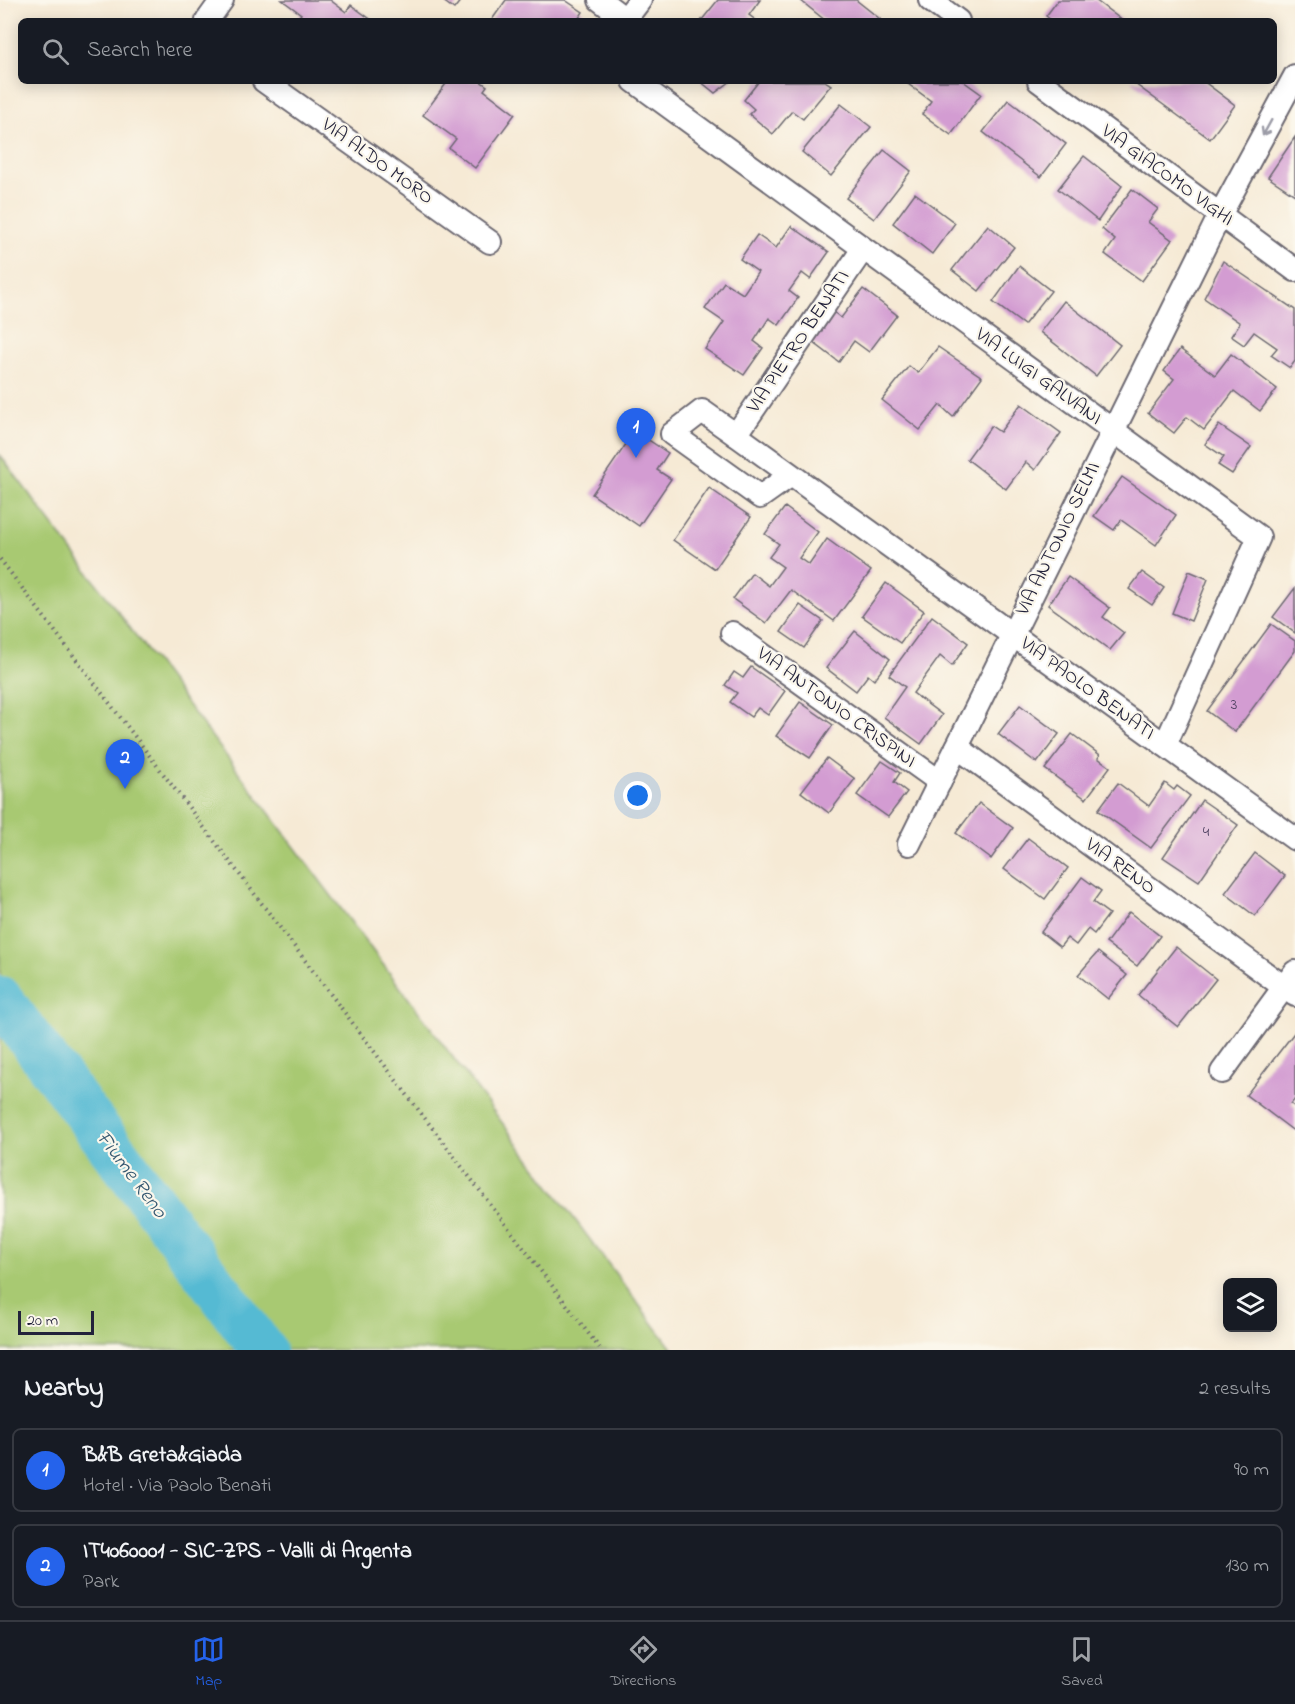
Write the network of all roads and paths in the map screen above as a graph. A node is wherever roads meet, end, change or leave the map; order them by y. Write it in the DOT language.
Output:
graph roads {
  1 [pos="222,0"];
  2 [pos="600,0"];
  3 [pos="640,0"];
  4 [pos="930,0"];
  5 [pos="209,18"];
  6 [pos="622,18"];
  7 [pos="626,18"];
  8 [pos="954,18"];
  9 [pos="1295,76"];
  10 [pos="268,84"];
  11 [pos="638,84"];
  12 [pos="1043,84"];
  13 [pos="1220,215"];
  14 [pos="490,242"];
  15 [pos="863,249"];
  16 [pos="1295,270"];
  17 [pos="1113,431"];
  18 [pos="736,435"];
  19 [pos="791,476"];
  20 [pos="0,559"];
  21 [pos="732,633"];
  22 [pos="1012,635"];
  23 [pos="1165,745"];
  24 [pos="957,747"];
  25 [pos="940,782"];
  26 [pos="1295,839"];
  27 [pos="909,844"];
  28 [pos="1291,984"];
  29 [pos="1222,1072"];
  30 [pos="602,1350"];
  1 -- 5 [label="street"];
  2 -- 6 [label="street"];
  3 -- 7 [label="street"];
  4 -- 8 [label="street"];
  9 -- 13 [label="street, VIA ANTONIO SELMI, one-way"];
  10 -- 14 [label="street, VIA ALDO MORO"];
  11 -- 15 [label="street, VIA LUIGI GALVANI"];
  12 -- 13 [label="street, VIA GIACOMO VIGHI"];
  13 -- 16 [label="street, VIA GIACOMO VIGHI"];
  13 -- 17 [label="street, VIA ANTONIO SELMI"];
  15 -- 17 [label="street, VIA LUIGI GALVANI"];
  15 -- 18 [label="street, VIA PIETRO BENATI"];
  17 -- 22 [label="street, VIA ANTONIO SELMI"];
  17 -- 23 [label="street, VIA LUIGI GALVANI"];
  18 -- 19 [label="street, VIA PAOLO BENATI"];
  18 -- 19 [label="street, VIA PAOLO BENATI"];
  19 -- 22 [label="street, VIA PAOLO BENATI"];
  20 -- 30 [label="path"];
  21 -- 25 [label="street, VIA ANTONIO CRISPINI"];
  22 -- 23 [label="street, VIA PAOLO BENATI"];
  22 -- 24 [label="street, VIA ANTONIO SELMI"];
  23 -- 26 [label="street, VIA PAOLO BENATI"];
  24 -- 25 [label="street, VIA ANTONIO SELMI"];
  24 -- 28 [label="street, VIA RENO"];
  25 -- 27 [label="street, VIA ANTONIO SELMI"];
  28 -- 29 [label="street"];
}
